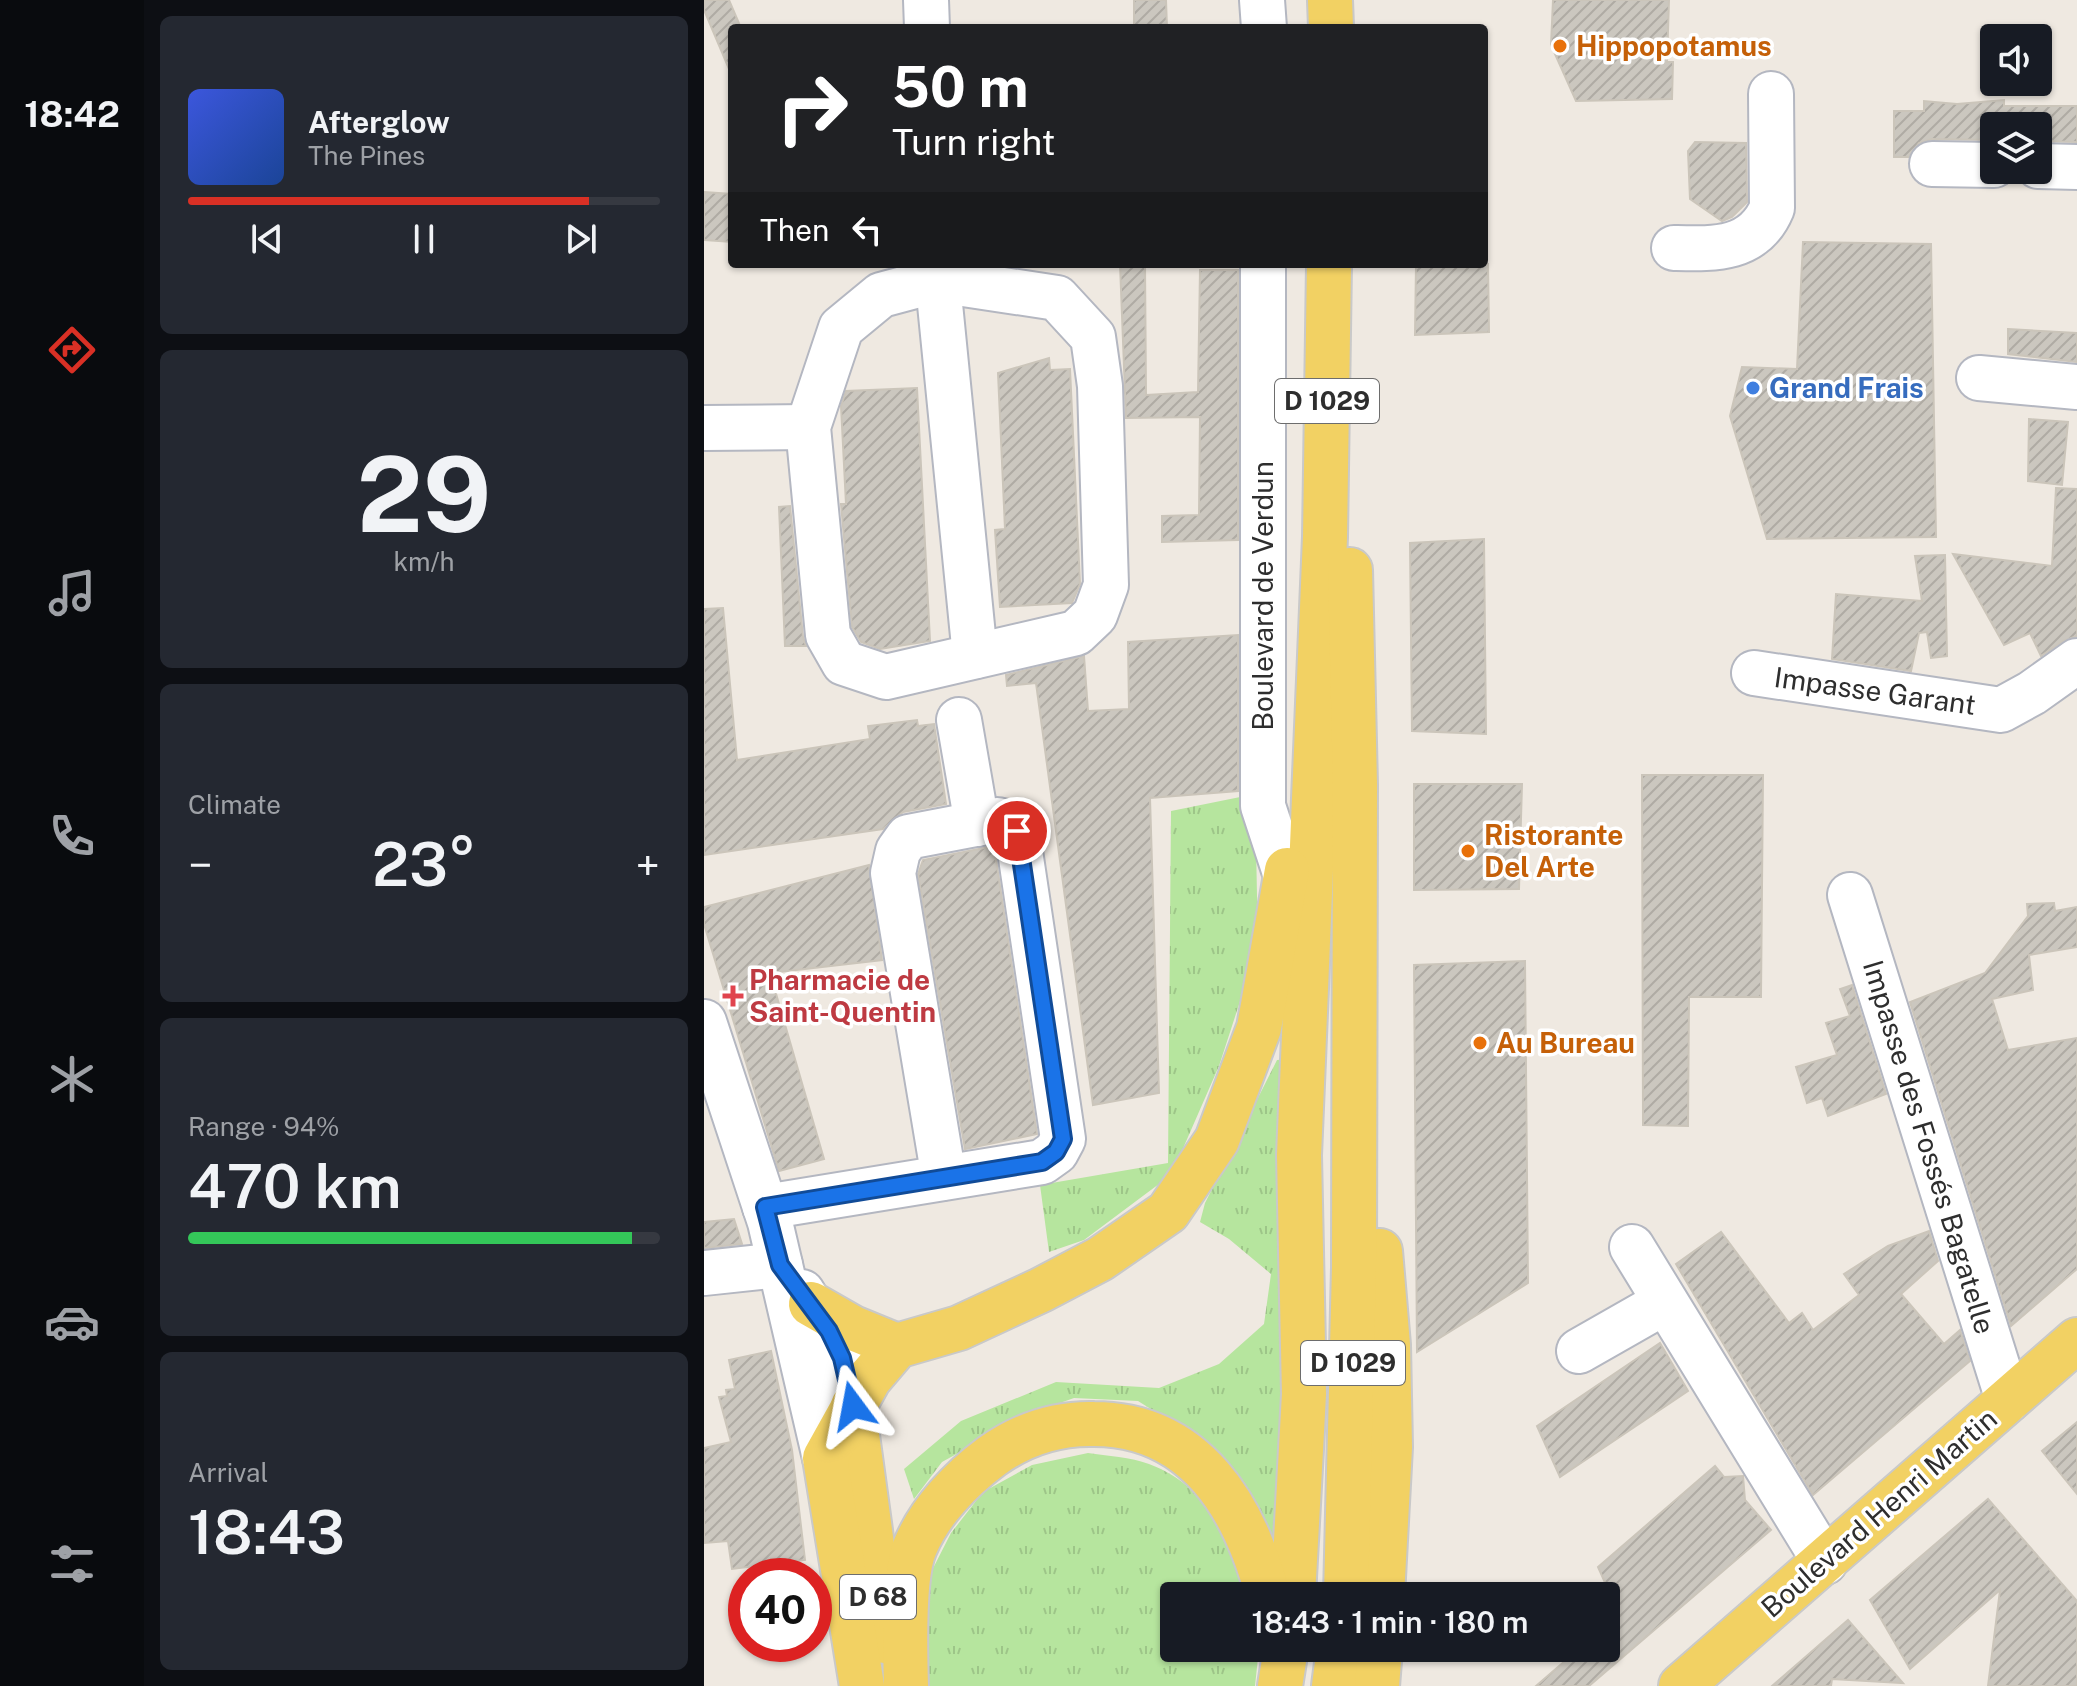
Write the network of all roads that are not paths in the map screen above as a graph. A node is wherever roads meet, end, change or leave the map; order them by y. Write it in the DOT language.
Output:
graph roads {
  1 [pos="926,0"];
  2 [pos="1262,0"];
  3 [pos="1330,0"];
  4 [pos="1349,0"];
  5 [pos="927,24"];
  6 [pos="1264,24"];
  7 [pos="1331,24"];
  8 [pos="1349,24"];
  9 [pos="1771,94"];
  10 [pos="1932,164"];
  11 [pos="1980,165"];
  12 [pos="2052,166"];
  13 [pos="2077,167"];
  14 [pos="1674,248"];
  15 [pos="1263,268"];
  16 [pos="1329,268"];
  17 [pos="1350,268"];
  18 [pos="937,272"];
  19 [pos="1979,378"];
  20 [pos="2077,387"];
  21 [pos="808,427"];
  22 [pos="704,428"];
  23 [pos="975,656"];
  24 [pos="2077,661"];
  25 [pos="1754,673"];
  26 [pos="1316,698"];
  27 [pos="959,720"];
  28 [pos="1355,785"];
  29 [pos="977,824"];
  30 [pos="1286,876"];
  31 [pos="1850,895"];
  32 [pos="704,1022"];
  33 [pos="944,1178"];
  34 [pos="765,1207"];
  35 [pos="1632,1247"];
  36 [pos="780,1265"];
  37 [pos="704,1273"];
  38 [pos="1665,1302"];
  39 [pos="811,1304"];
  40 [pos="2077,1340"];
  41 [pos="897,1346"];
  42 [pos="1579,1351"];
  43 [pos="2008,1400"];
  44 [pos="853,1406"];
  45 [pos="825,1458"];
  46 [pos="1825,1562"];
  47 [pos="1264,1582"];
  48 [pos="1294,1582"];
  49 [pos="1346,1582"];
  50 [pos="1383,1582"];
  51 [pos="1277,1662"];
  52 [pos="1284,1662"];
  53 [pos="1337,1662"];
  54 [pos="1379,1662"];
  55 [pos="862,1686"];
  56 [pos="896,1686"];
  57 [pos="906,1686"];
  58 [pos="1280,1686"];
  59 [pos="1334,1686"];
  60 [pos="1377,1686"];
  61 [pos="1681,1686"];
  1 -- 5 [label="street"];
  2 -- 6 [label="street"];
  3 -- 7 [label="main road"];
  4 -- 8 [label="main road"];
  9 -- 14 [label="street"];
  10 -- 11 [label="street"];
  12 -- 13 [label="street"];
  15 -- 30 [label="street, Boulevard de Verdun"];
  16 -- 26 [label="main road, D 1029"];
  17 -- 28 [label="main road, D 1029"];
  18 -- 21 [label="street"];
  18 -- 23 [label="street"];
  18 -- 23 [label="street"];
  19 -- 20 [label="street"];
  21 -- 22 [label="street"];
  21 -- 23 [label="street"];
  24 -- 25 [label="street, Impasse Garant"];
  26 -- 30 [label="main road"];
  26 -- 48 [label="main road, D 1029"];
  27 -- 29 [label="street"];
  28 -- 49 [label="main road, D 1029"];
  28 -- 50 [label="main road"];
  29 -- 33 [label="street"];
  29 -- 33 [label="street"];
  30 -- 41 [label="main road"];
  31 -- 43 [label="street, Impasse des Fossés Bagatelle"];
  32 -- 34 [label="street, D 68"];
  33 -- 34 [label="street"];
  34 -- 36 [label="street, D 68"];
  35 -- 38 [label="street"];
  36 -- 37 [label="street"];
  36 -- 39 [label="street, D 68"];
  36 -- 45 [label="street, D 68"];
  38 -- 42 [label="street"];
  38 -- 46 [label="street"];
  39 -- 41 [label="main road"];
  39 -- 44 [label="street, D 68"];
  40 -- 43 [label="main road, Boulevard Henri Martin"];
  41 -- 44 [label="main road"];
  43 -- 46 [label="main road, Boulevard Henri Martin"];
  44 -- 45 [label="main road"];
  44 -- 56 [label="main road, D 68"];
  45 -- 55 [label="main road, D 68"];
  46 -- 61 [label="main road, Boulevard Henri Martin"];
  47 -- 57 [label="main road"];
  51 -- 58 [label="main road"];
  52 -- 58 [label="main road"];
  53 -- 59 [label="main road"];
  54 -- 60 [label="main road"];
}
